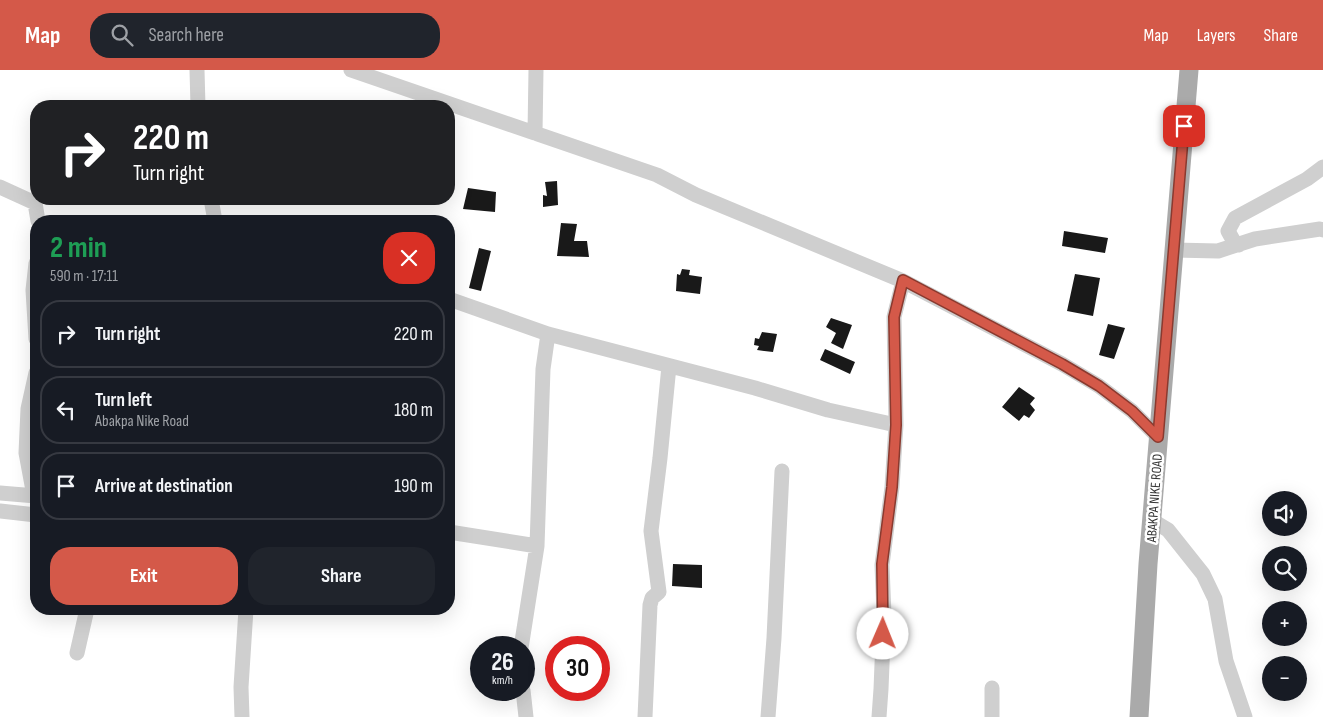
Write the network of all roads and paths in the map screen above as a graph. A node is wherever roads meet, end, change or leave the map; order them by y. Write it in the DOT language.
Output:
graph roads {
  1 [pos="197,70"];
  2 [pos="351,70"];
  3 [pos="536,70"];
  4 [pos="1189,70"];
  5 [pos="198,100"];
  6 [pos="440,100"];
  7 [pos="455,105"];
  8 [pos="535,132"];
  9 [pos="1323,167"];
  10 [pos="0,187"];
  11 [pos="30,201"];
  12 [pos="1323,230"];
  13 [pos="1239,245"];
  14 [pos="1174,250"];
  15 [pos="903,280"];
  16 [pos="455,301"];
  17 [pos="548,334"];
  18 [pos="669,366"];
  19 [pos="30,400"];
  20 [pos="896,425"];
  21 [pos="1158,437"];
  22 [pos="782,471"];
  23 [pos="30,472"];
  24 [pos="0,494"];
  25 [pos="30,496"];
  26 [pos="0,511"];
  27 [pos="30,514"];
  28 [pos="1153,521"];
  29 [pos="455,533"];
  30 [pos="537,546"];
  31 [pos="86,615"];
  32 [pos="246,615"];
  33 [pos="524,636"];
  34 [pos="78,653"];
  35 [pos="992,688"];
  36 [pos="524,701"];
  37 [pos="242,717"];
  38 [pos="526,717"];
  39 [pos="645,717"];
  40 [pos="768,717"];
  41 [pos="878,717"];
  42 [pos="992,717"];
  43 [pos="1139,717"];
  44 [pos="1245,717"];
  1 -- 5 [label="street"];
  2 -- 6 [label="street"];
  3 -- 8 [label="street"];
  4 -- 14 [label="main road, ABAKPA NIKE ROAD"];
  7 -- 8 [label="street"];
  8 -- 15 [label="street"];
  9 -- 13 [label="street"];
  10 -- 11 [label="street"];
  12 -- 13 [label="street"];
  13 -- 14 [label="street"];
  14 -- 21 [label="main road, ABAKPA NIKE ROAD"];
  15 -- 20 [label="street"];
  15 -- 21 [label="street"];
  16 -- 17 [label="street"];
  17 -- 18 [label="street"];
  17 -- 30 [label="street"];
  18 -- 20 [label="street"];
  18 -- 39 [label="street"];
  19 -- 23 [label="street"];
  20 -- 41 [label="street"];
  21 -- 28 [label="main road, ABAKPA NIKE ROAD"];
  22 -- 40 [label="street"];
  24 -- 25 [label="street"];
  26 -- 27 [label="street"];
  28 -- 43 [label="main road, ABAKPA NIKE ROAD"];
  28 -- 44 [label="street"];
  29 -- 30 [label="street"];
  30 -- 33 [label="street"];
  31 -- 34 [label="street"];
  32 -- 37 [label="street"];
  35 -- 42 [label="street"];
  36 -- 38 [label="street"];
}
